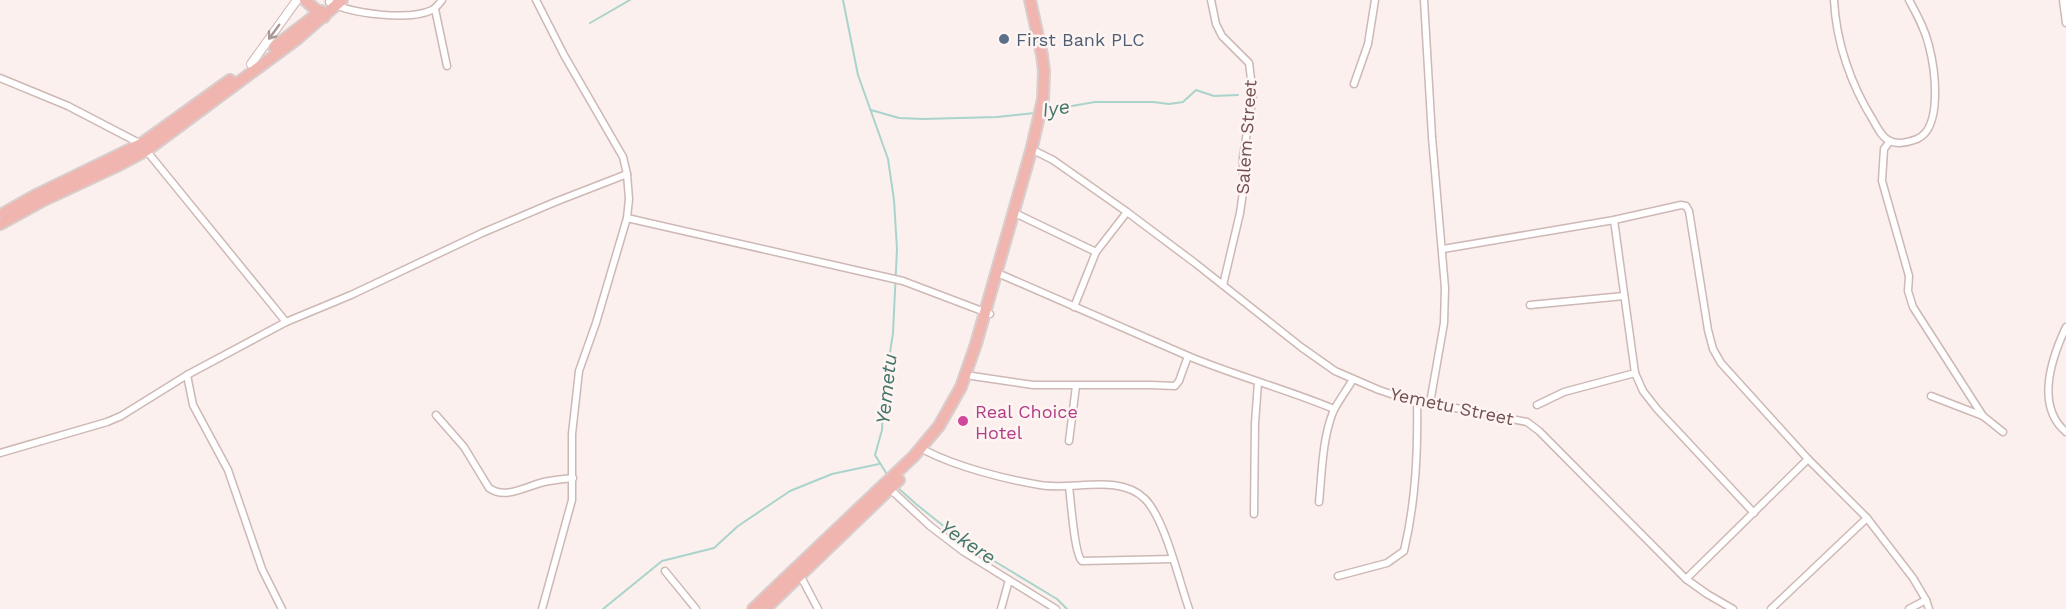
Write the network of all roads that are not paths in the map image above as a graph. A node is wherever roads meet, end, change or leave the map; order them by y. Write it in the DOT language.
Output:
graph roads {
  1 [pos="297,0"];
  2 [pos="305,0"];
  3 [pos="442,0"];
  4 [pos="536,0"];
  5 [pos="1029,0"];
  6 [pos="1036,0"];
  7 [pos="1211,0"];
  8 [pos="1376,0"];
  9 [pos="1424,0"];
  10 [pos="1834,0"];
  11 [pos="1908,0"];
  12 [pos="2063,0"];
  13 [pos="335,2"];
  14 [pos="435,9"];
  15 [pos="321,15"];
  16 [pos="2066,23"];
  17 [pos="251,64"];
  18 [pos="447,66"];
  19 [pos="0,78"];
  20 [pos="1354,84"];
  21 [pos="1890,141"];
  22 [pos="144,147"];
  23 [pos="1034,151"];
  24 [pos="627,174"];
  25 [pos="1127,212"];
  26 [pos="1019,215"];
  27 [pos="0,216"];
  28 [pos="627,218"];
  29 [pos="1614,220"];
  30 [pos="0,224"];
  31 [pos="1443,249"];
  32 [pos="1096,252"];
  33 [pos="1002,275"];
  34 [pos="1222,285"];
  35 [pos="1624,296"];
  36 [pos="1530,305"];
  37 [pos="1074,307"];
  38 [pos="987,313"];
  39 [pos="286,322"];
  40 [pos="2066,327"];
  41 [pos="1188,357"];
  42 [pos="1635,373"];
  43 [pos="187,375"];
  44 [pos="972,376"];
  45 [pos="1353,379"];
  46 [pos="1258,383"];
  47 [pos="1076,386"];
  48 [pos="1931,396"];
  49 [pos="1416,398"];
  50 [pos="1430,403"];
  51 [pos="1537,405"];
  52 [pos="1335,409"];
  53 [pos="436,415"];
  54 [pos="1983,416"];
  55 [pos="2004,432"];
  56 [pos="2066,432"];
  57 [pos="1069,441"];
  58 [pos="926,452"];
  59 [pos="0,453"];
  60 [pos="1808,459"];
  61 [pos="573,478"];
  62 [pos="893,483"];
  63 [pos="1069,487"];
  64 [pos="1318,502"];
  65 [pos="1754,513"];
  66 [pos="1254,514"];
  67 [pos="1867,518"];
  68 [pos="1172,559"];
  69 [pos="665,571"];
  70 [pos="798,571"];
  71 [pos="1338,576"];
  72 [pos="1686,579"];
  73 [pos="1009,580"];
  74 [pos="1926,600"];
  75 [pos="282,609"];
  76 [pos="542,609"];
  77 [pos="696,609"];
  78 [pos="753,609"];
  79 [pos="765,609"];
  80 [pos="818,609"];
  81 [pos="1000,609"];
  82 [pos="1056,609"];
  83 [pos="1189,609"];
  84 [pos="1733,609"];
  85 [pos="1771,609"];
  86 [pos="1909,609"];
  87 [pos="1929,609"];
  1 -- 17 [label="street, one-way"];
  2 -- 15 [label="highway"];
  3 -- 14 [label="street"];
  4 -- 24 [label="street"];
  5 -- 23 [label="highway"];
  6 -- 23 [label="highway"];
  7 -- 34 [label="street, Salem Street"];
  8 -- 20 [label="street"];
  9 -- 31 [label="street"];
  10 -- 21 [label="street"];
  11 -- 21 [label="street"];
  12 -- 16 [label="street"];
  13 -- 14 [label="street"];
  13 -- 15 [label="highway"];
  14 -- 18 [label="street"];
  15 -- 17 [label="highway"];
  15 -- 22 [label="highway"];
  17 -- 22 [label="highway"];
  19 -- 22 [label="street"];
  21 -- 54 [label="street"];
  22 -- 27 [label="highway"];
  22 -- 30 [label="highway"];
  22 -- 39 [label="street"];
  23 -- 25 [label="street, Yemetu Street"];
  23 -- 26 [label="highway"];
  23 -- 38 [label="highway"];
  24 -- 28 [label="street"];
  24 -- 39 [label="street"];
  25 -- 32 [label="street"];
  25 -- 34 [label="street, Yemetu Street"];
  26 -- 32 [label="street"];
  26 -- 33 [label="highway"];
  28 -- 38 [label="street"];
  28 -- 61 [label="street"];
  29 -- 31 [label="street"];
  29 -- 35 [label="street"];
  29 -- 60 [label="street"];
  31 -- 50 [label="street"];
  32 -- 37 [label="street"];
  33 -- 37 [label="street"];
  33 -- 38 [label="highway"];
  34 -- 45 [label="street, Yemetu Street"];
  35 -- 36 [label="street"];
  35 -- 42 [label="street"];
  37 -- 41 [label="street"];
  38 -- 44 [label="highway"];
  38 -- 62 [label="highway"];
  39 -- 43 [label="street"];
  40 -- 56 [label="street"];
  41 -- 46 [label="street"];
  41 -- 47 [label="street"];
  42 -- 51 [label="street"];
  42 -- 65 [label="street"];
  43 -- 59 [label="street"];
  43 -- 75 [label="street"];
  44 -- 47 [label="street"];
  44 -- 58 [label="highway"];
  45 -- 49 [label="street, Yemetu Street"];
  45 -- 52 [label="street"];
  46 -- 52 [label="street"];
  46 -- 66 [label="street"];
  47 -- 57 [label="street"];
  48 -- 54 [label="street"];
  49 -- 50 [label="street, Yemetu Street"];
  49 -- 71 [label="street"];
  50 -- 72 [label="street, Yemetu Street"];
  52 -- 64 [label="street"];
  53 -- 61 [label="street"];
  54 -- 55 [label="street"];
  58 -- 62 [label="highway"];
  58 -- 63 [label="street"];
  60 -- 65 [label="street"];
  60 -- 67 [label="street"];
  61 -- 76 [label="street"];
  62 -- 70 [label="highway"];
  62 -- 73 [label="street"];
  63 -- 68 [label="street"];
  63 -- 68 [label="street"];
  65 -- 72 [label="street"];
  67 -- 74 [label="street"];
  67 -- 85 [label="street"];
  68 -- 83 [label="street"];
  69 -- 77 [label="street"];
  70 -- 78 [label="highway"];
  70 -- 79 [label="highway"];
  70 -- 80 [label="street"];
  72 -- 84 [label="street, Yemetu Street"];
  73 -- 81 [label="street"];
  73 -- 82 [label="street"];
  74 -- 86 [label="street"];
  74 -- 87 [label="street"];
}
